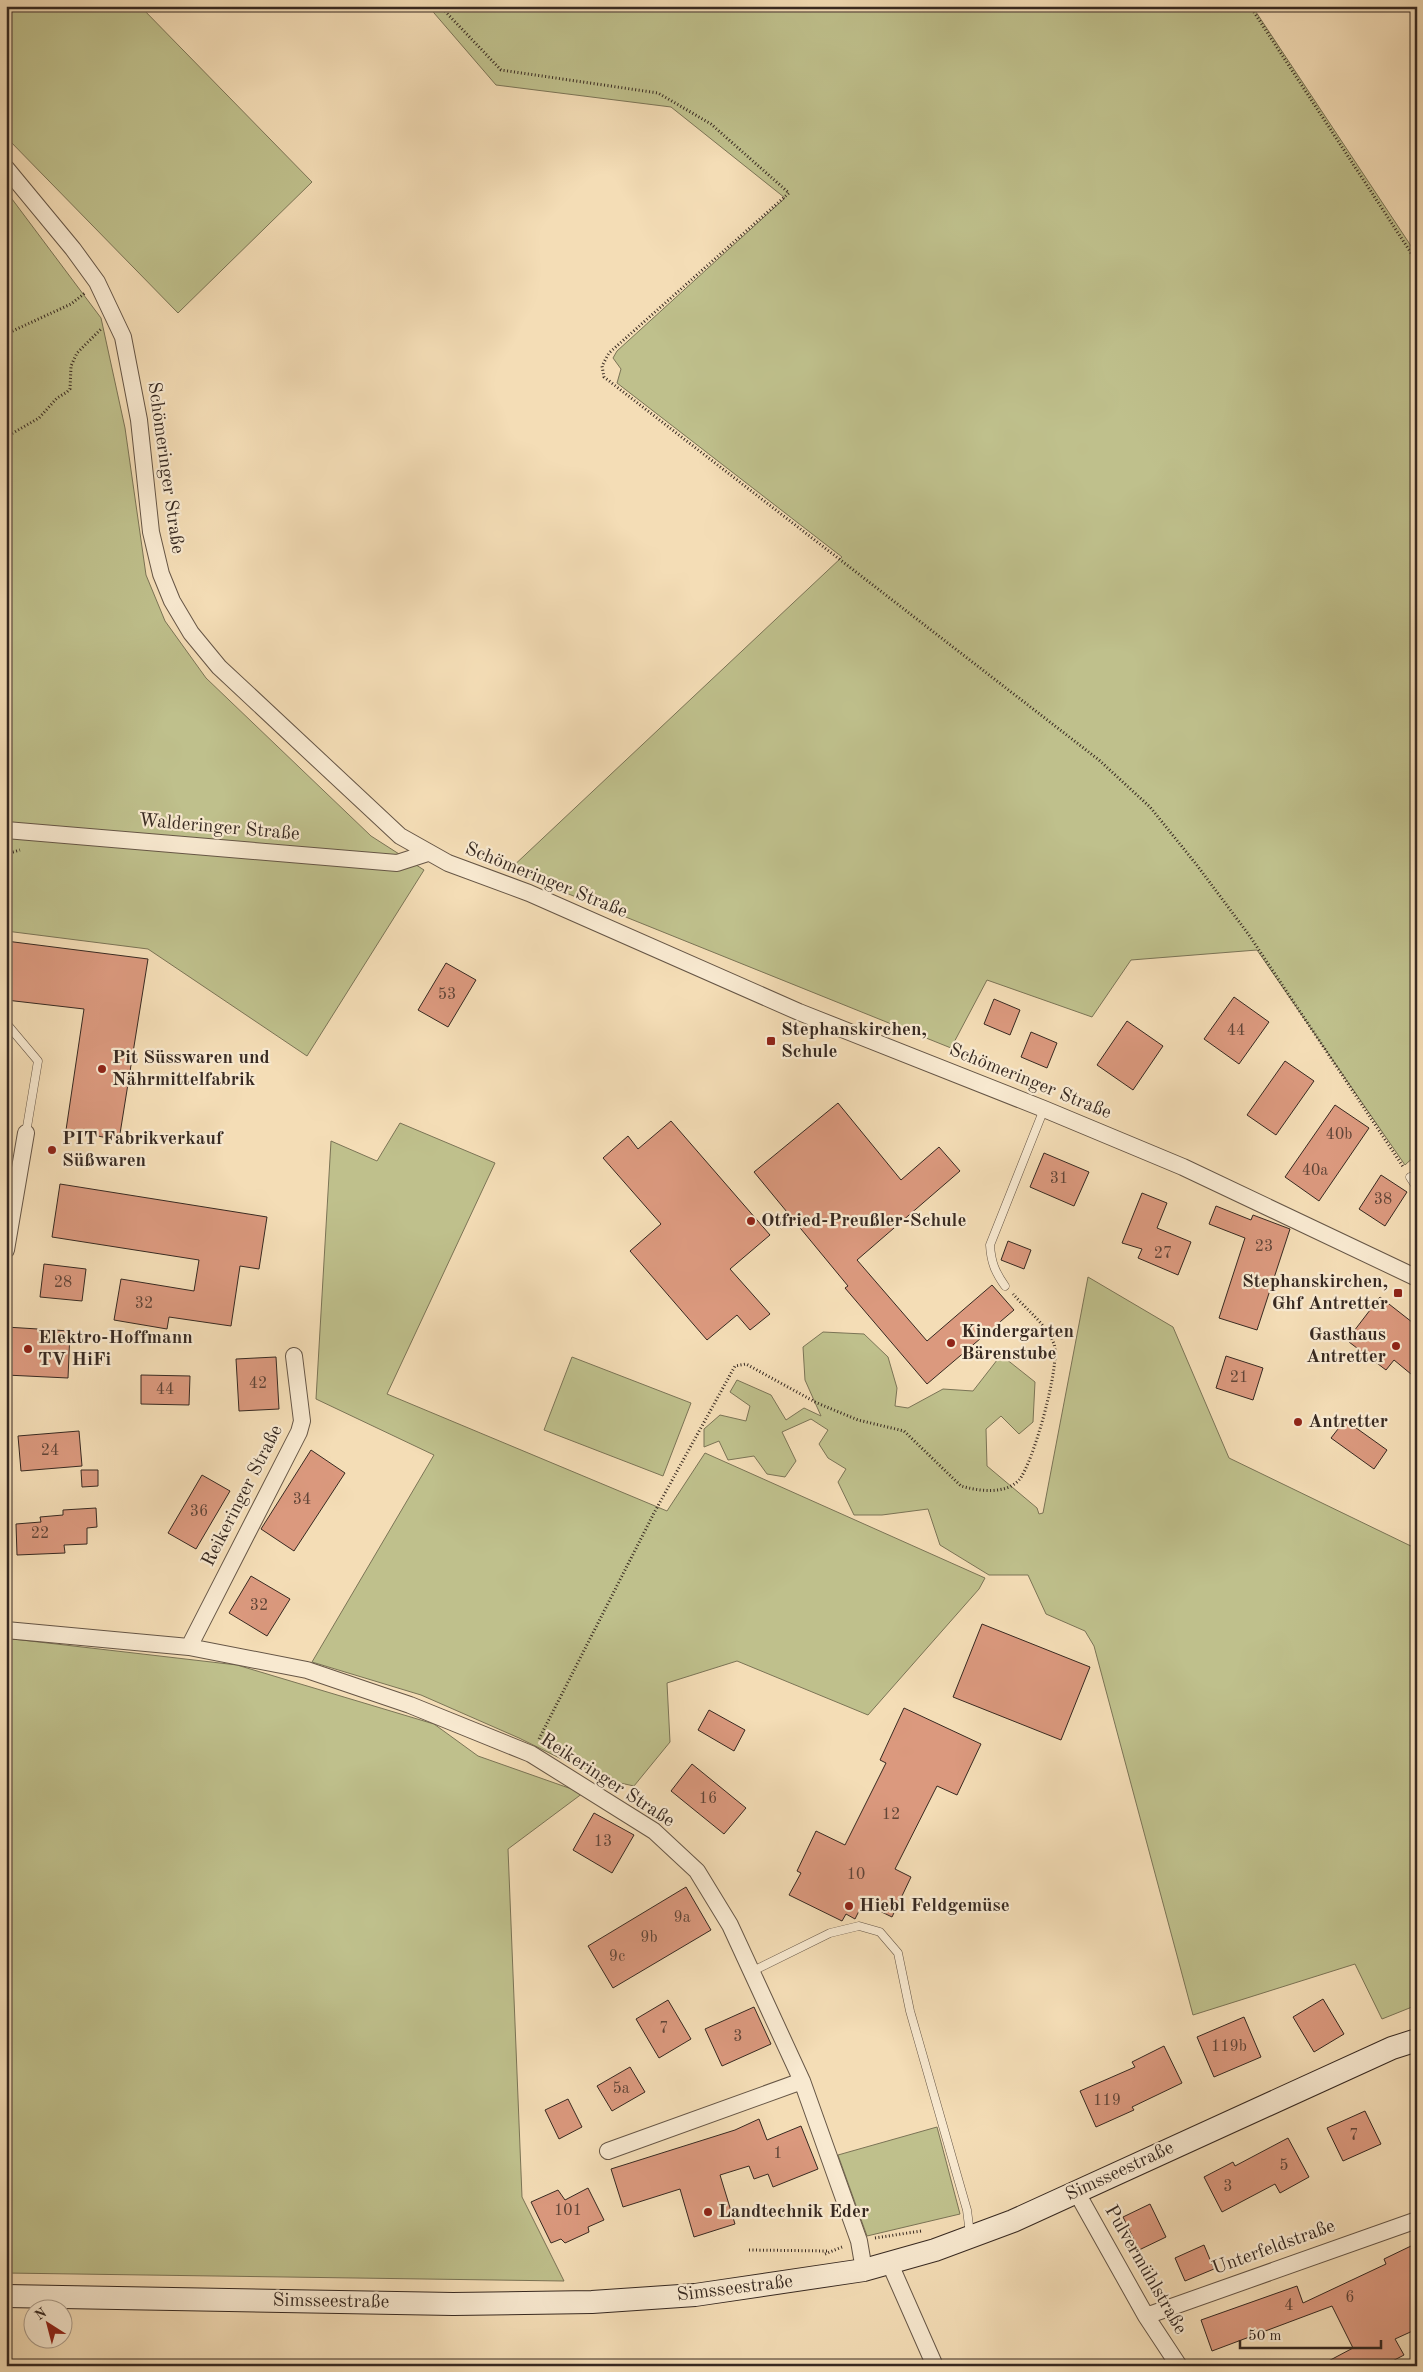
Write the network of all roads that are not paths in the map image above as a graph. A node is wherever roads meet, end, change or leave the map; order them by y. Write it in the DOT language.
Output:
graph roads {
  1 [pos="6,168"];
  2 [pos="6,830"];
  3 [pos="428,854"];
  4 [pos="6,1023"];
  5 [pos="1044,1109"];
  6 [pos="26,1133"];
  7 [pos="1410,1177"];
  8 [pos="1417,1188"];
  9 [pos="6,1247"];
  10 [pos="1417,1278"];
  11 [pos="1005,1286"];
  12 [pos="294,1356"];
  13 [pos="6,1630"];
  14 [pos="189,1647"];
  15 [pos="751,1972"];
  16 [pos="1417,2040"];
  17 [pos="802,2081"];
  18 [pos="608,2151"];
  19 [pos="1077,2193"];
  20 [pos="1417,2220"];
  21 [pos="971,2237"];
  22 [pos="890,2264"];
  23 [pos="864,2270"];
  24 [pos="6,2296"];
  25 [pos="1146,2316"];
  26 [pos="935,2366"];
  27 [pos="1179,2366"];
  1 -- 3 [label="street, Schömeringer Straße"];
  2 -- 3 [label="street, Walderinger Straße"];
  3 -- 5 [label="street, Schömeringer Straße"];
  4 -- 6 [label="lane"];
  5 -- 10 [label="street, Schömeringer Straße"];
  5 -- 11 [label="lane"];
  6 -- 9 [label="street"];
  7 -- 8 [label="lane"];
  12 -- 14 [label="street, Reikeringer Straße"];
  13 -- 14 [label="street, Reikeringer Straße"];
  14 -- 15 [label="street, Reikeringer Straße"];
  15 -- 17 [label="street, Reikeringer Straße"];
  15 -- 21 [label="lane"];
  16 -- 19 [label="main road, Simsseestraße"];
  17 -- 18 [label="street"];
  17 -- 23 [label="street, Reikeringer Straße"];
  19 -- 21 [label="main road, Simsseestraße"];
  19 -- 25 [label="street, Pulvermühlstraße"];
  20 -- 25 [label="street, Unterfeldstraße"];
  21 -- 22 [label="main road, Simsseestraße"];
  22 -- 23 [label="main road, Simsseestraße"];
  22 -- 26 [label="street"];
  23 -- 24 [label="main road, Simsseestraße"];
  25 -- 27 [label="street, Pulvermühlstraße"];
}
